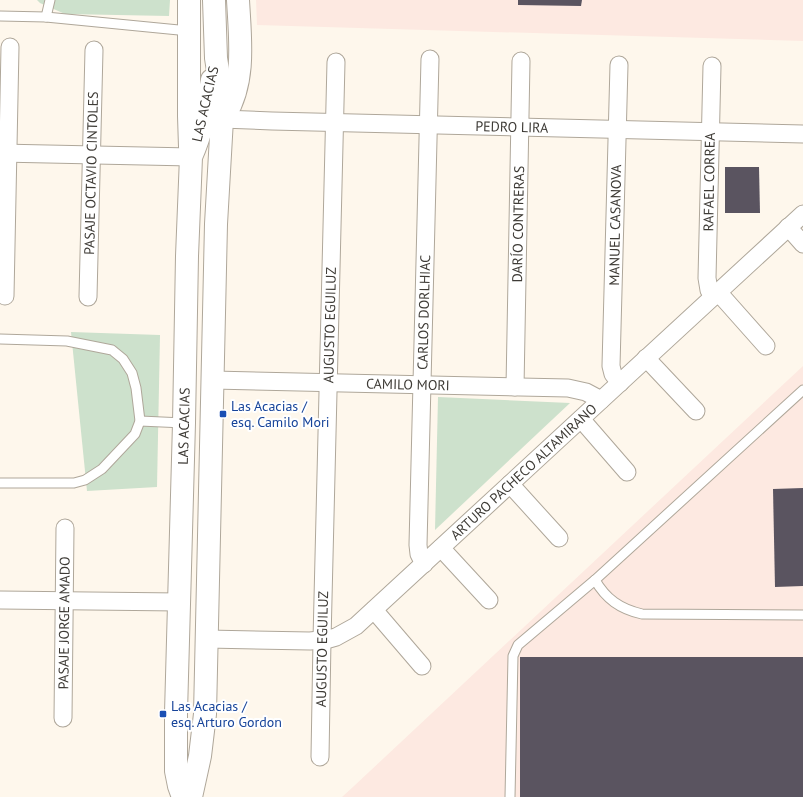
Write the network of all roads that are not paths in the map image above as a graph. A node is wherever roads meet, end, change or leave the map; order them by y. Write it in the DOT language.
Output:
graph roads {
  1 [pos="50,0"];
  2 [pos="189,0"];
  3 [pos="214,0"];
  4 [pos="238,0"];
  5 [pos="0,16"];
  6 [pos="46,18"];
  7 [pos="189,31"];
  8 [pos="10,47"];
  9 [pos="94,50"];
  10 [pos="216,58"];
  11 [pos="430,59"];
  12 [pos="521,61"];
  13 [pos="336,62"];
  14 [pos="619,65"];
  15 [pos="712,66"];
  16 [pos="222,119"];
  17 [pos="334,123"];
  18 [pos="428,125"];
  19 [pos="520,127"];
  20 [pos="617,130"];
  21 [pos="710,132"];
  22 [pos="803,134"];
  23 [pos="4,153"];
  24 [pos="91,155"];
  25 [pos="191,157"];
  26 [pos="803,214"];
  27 [pos="216,224"];
  28 [pos="788,228"];
  29 [pos="803,244"];
  30 [pos="715,295"];
  31 [pos="4,296"];
  32 [pos="88,297"];
  33 [pos="185,333"];
  34 [pos="214,334"];
  35 [pos="0,339"];
  36 [pos="766,346"];
  37 [pos="646,358"];
  38 [pos="213,380"];
  39 [pos="328,383"];
  40 [pos="620,383"];
  41 [pos="423,385"];
  42 [pos="515,387"];
  43 [pos="803,390"];
  44 [pos="601,400"];
  45 [pos="696,411"];
  46 [pos="580,419"];
  47 [pos="140,420"];
  48 [pos="184,422"];
  49 [pos="627,472"];
  50 [pos="0,483"];
  51 [pos="510,484"];
  52 [pos="65,528"];
  53 [pos="559,538"];
  54 [pos="441,548"];
  55 [pos="424,564"];
  56 [pos="595,580"];
  57 [pos="0,600"];
  58 [pos="489,600"];
  59 [pos="64,601"];
  60 [pos="179,602"];
  61 [pos="374,610"];
  62 [pos="803,615"];
  63 [pos="207,638"];
  64 [pos="322,640"];
  65 [pos="422,666"];
  66 [pos="176,713"];
  67 [pos="205,714"];
  68 [pos="63,718"];
  69 [pos="320,757"];
  70 [pos="183,797"];
  71 [pos="191,797"];
  72 [pos="510,797"];
  1 -- 6 [label="lane"];
  2 -- 7 [label="main road"];
  3 -- 10 [label="main road, LAS ACACIAS"];
  4 -- 16 [label="main road"];
  5 -- 6 [label="lane"];
  6 -- 7 [label="lane"];
  7 -- 25 [label="main road"];
  8 -- 23 [label="street"];
  9 -- 24 [label="street, PASAJE OCTAVIO CINTOLES"];
  10 -- 16 [label="main road, LAS ACACIAS"];
  10 -- 25 [label="main road, LAS ACACIAS"];
  11 -- 18 [label="street, CARLOS DORLHIAC"];
  12 -- 19 [label="street, DARÍO CONTRERAS"];
  13 -- 17 [label="street, AUGUSTO EGUILUZ"];
  14 -- 20 [label="street, MANUEL CASANOVA"];
  15 -- 21 [label="street, RAFAEL CORREA"];
  16 -- 17 [label="street, PEDRO LIRA"];
  16 -- 27 [label="main road, LAS ACACIAS"];
  17 -- 18 [label="street, PEDRO LIRA"];
  17 -- 39 [label="street, AUGUSTO EGUILUZ"];
  18 -- 19 [label="street, PEDRO LIRA"];
  18 -- 41 [label="street, CARLOS DORLHIAC"];
  19 -- 20 [label="street, PEDRO LIRA"];
  19 -- 42 [label="street, DARÍO CONTRERAS"];
  20 -- 21 [label="street, PEDRO LIRA"];
  20 -- 40 [label="street, MANUEL CASANOVA"];
  21 -- 22 [label="street, PEDRO LIRA"];
  21 -- 30 [label="street, RAFAEL CORREA"];
  23 -- 24 [label="street"];
  23 -- 31 [label="street"];
  24 -- 25 [label="street"];
  24 -- 32 [label="street, PASAJE OCTAVIO CINTOLES"];
  25 -- 27 [label="main road"];
  25 -- 33 [label="main road, LAS ACACIAS"];
  26 -- 28 [label="street, ARTURO PACHECO ALTAMIRANO"];
  27 -- 34 [label="main road, LAS ACACIAS"];
  28 -- 29 [label="street"];
  28 -- 30 [label="street, ARTURO PACHECO ALTAMIRANO"];
  30 -- 36 [label="street"];
  30 -- 37 [label="street, ARTURO PACHECO ALTAMIRANO"];
  33 -- 34 [label="main road"];
  33 -- 48 [label="main road, LAS ACACIAS"];
  34 -- 38 [label="main road, LAS ACACIAS"];
  35 -- 47 [label="lane"];
  37 -- 40 [label="street, ARTURO PACHECO ALTAMIRANO"];
  37 -- 45 [label="street"];
  38 -- 39 [label="street, CAMILO MORI"];
  38 -- 63 [label="main road, LAS ACACIAS"];
  39 -- 41 [label="street, CAMILO MORI"];
  39 -- 64 [label="street, AUGUSTO EGUILUZ"];
  40 -- 44 [label="street, ARTURO PACHECO ALTAMIRANO"];
  41 -- 42 [label="street, CAMILO MORI"];
  41 -- 55 [label="street, CARLOS DORLHIAC"];
  42 -- 44 [label="street, CAMILO MORI"];
  43 -- 56 [label="lane"];
  44 -- 46 [label="street, ARTURO PACHECO ALTAMIRANO"];
  46 -- 49 [label="street"];
  46 -- 51 [label="street, ARTURO PACHECO ALTAMIRANO"];
  47 -- 48 [label="lane"];
  47 -- 50 [label="lane"];
  48 -- 60 [label="main road, LAS ACACIAS"];
  51 -- 53 [label="street"];
  51 -- 54 [label="street, ARTURO PACHECO ALTAMIRANO"];
  52 -- 59 [label="street, PASAJE JORGE AMADO"];
  54 -- 55 [label="street, ARTURO PACHECO ALTAMIRANO"];
  54 -- 58 [label="street"];
  55 -- 61 [label="street, ARTURO PACHECO ALTAMIRANO"];
  56 -- 62 [label="lane"];
  56 -- 72 [label="lane"];
  57 -- 59 [label="street"];
  59 -- 60 [label="street"];
  59 -- 68 [label="street, PASAJE JORGE AMADO"];
  60 -- 66 [label="main road, LAS ACACIAS"];
  61 -- 64 [label="street, ARTURO PACHECO ALTAMIRANO"];
  61 -- 65 [label="street"];
  63 -- 64 [label="street, ARTURO PACHECO ALTAMIRANO"];
  63 -- 67 [label="main road, LAS ACACIAS"];
  64 -- 69 [label="street, AUGUSTO EGUILUZ"];
  66 -- 67 [label="main road"];
  66 -- 70 [label="main road, LAS ACACIAS"];
  67 -- 71 [label="main road, LAS ACACIAS"];
}
